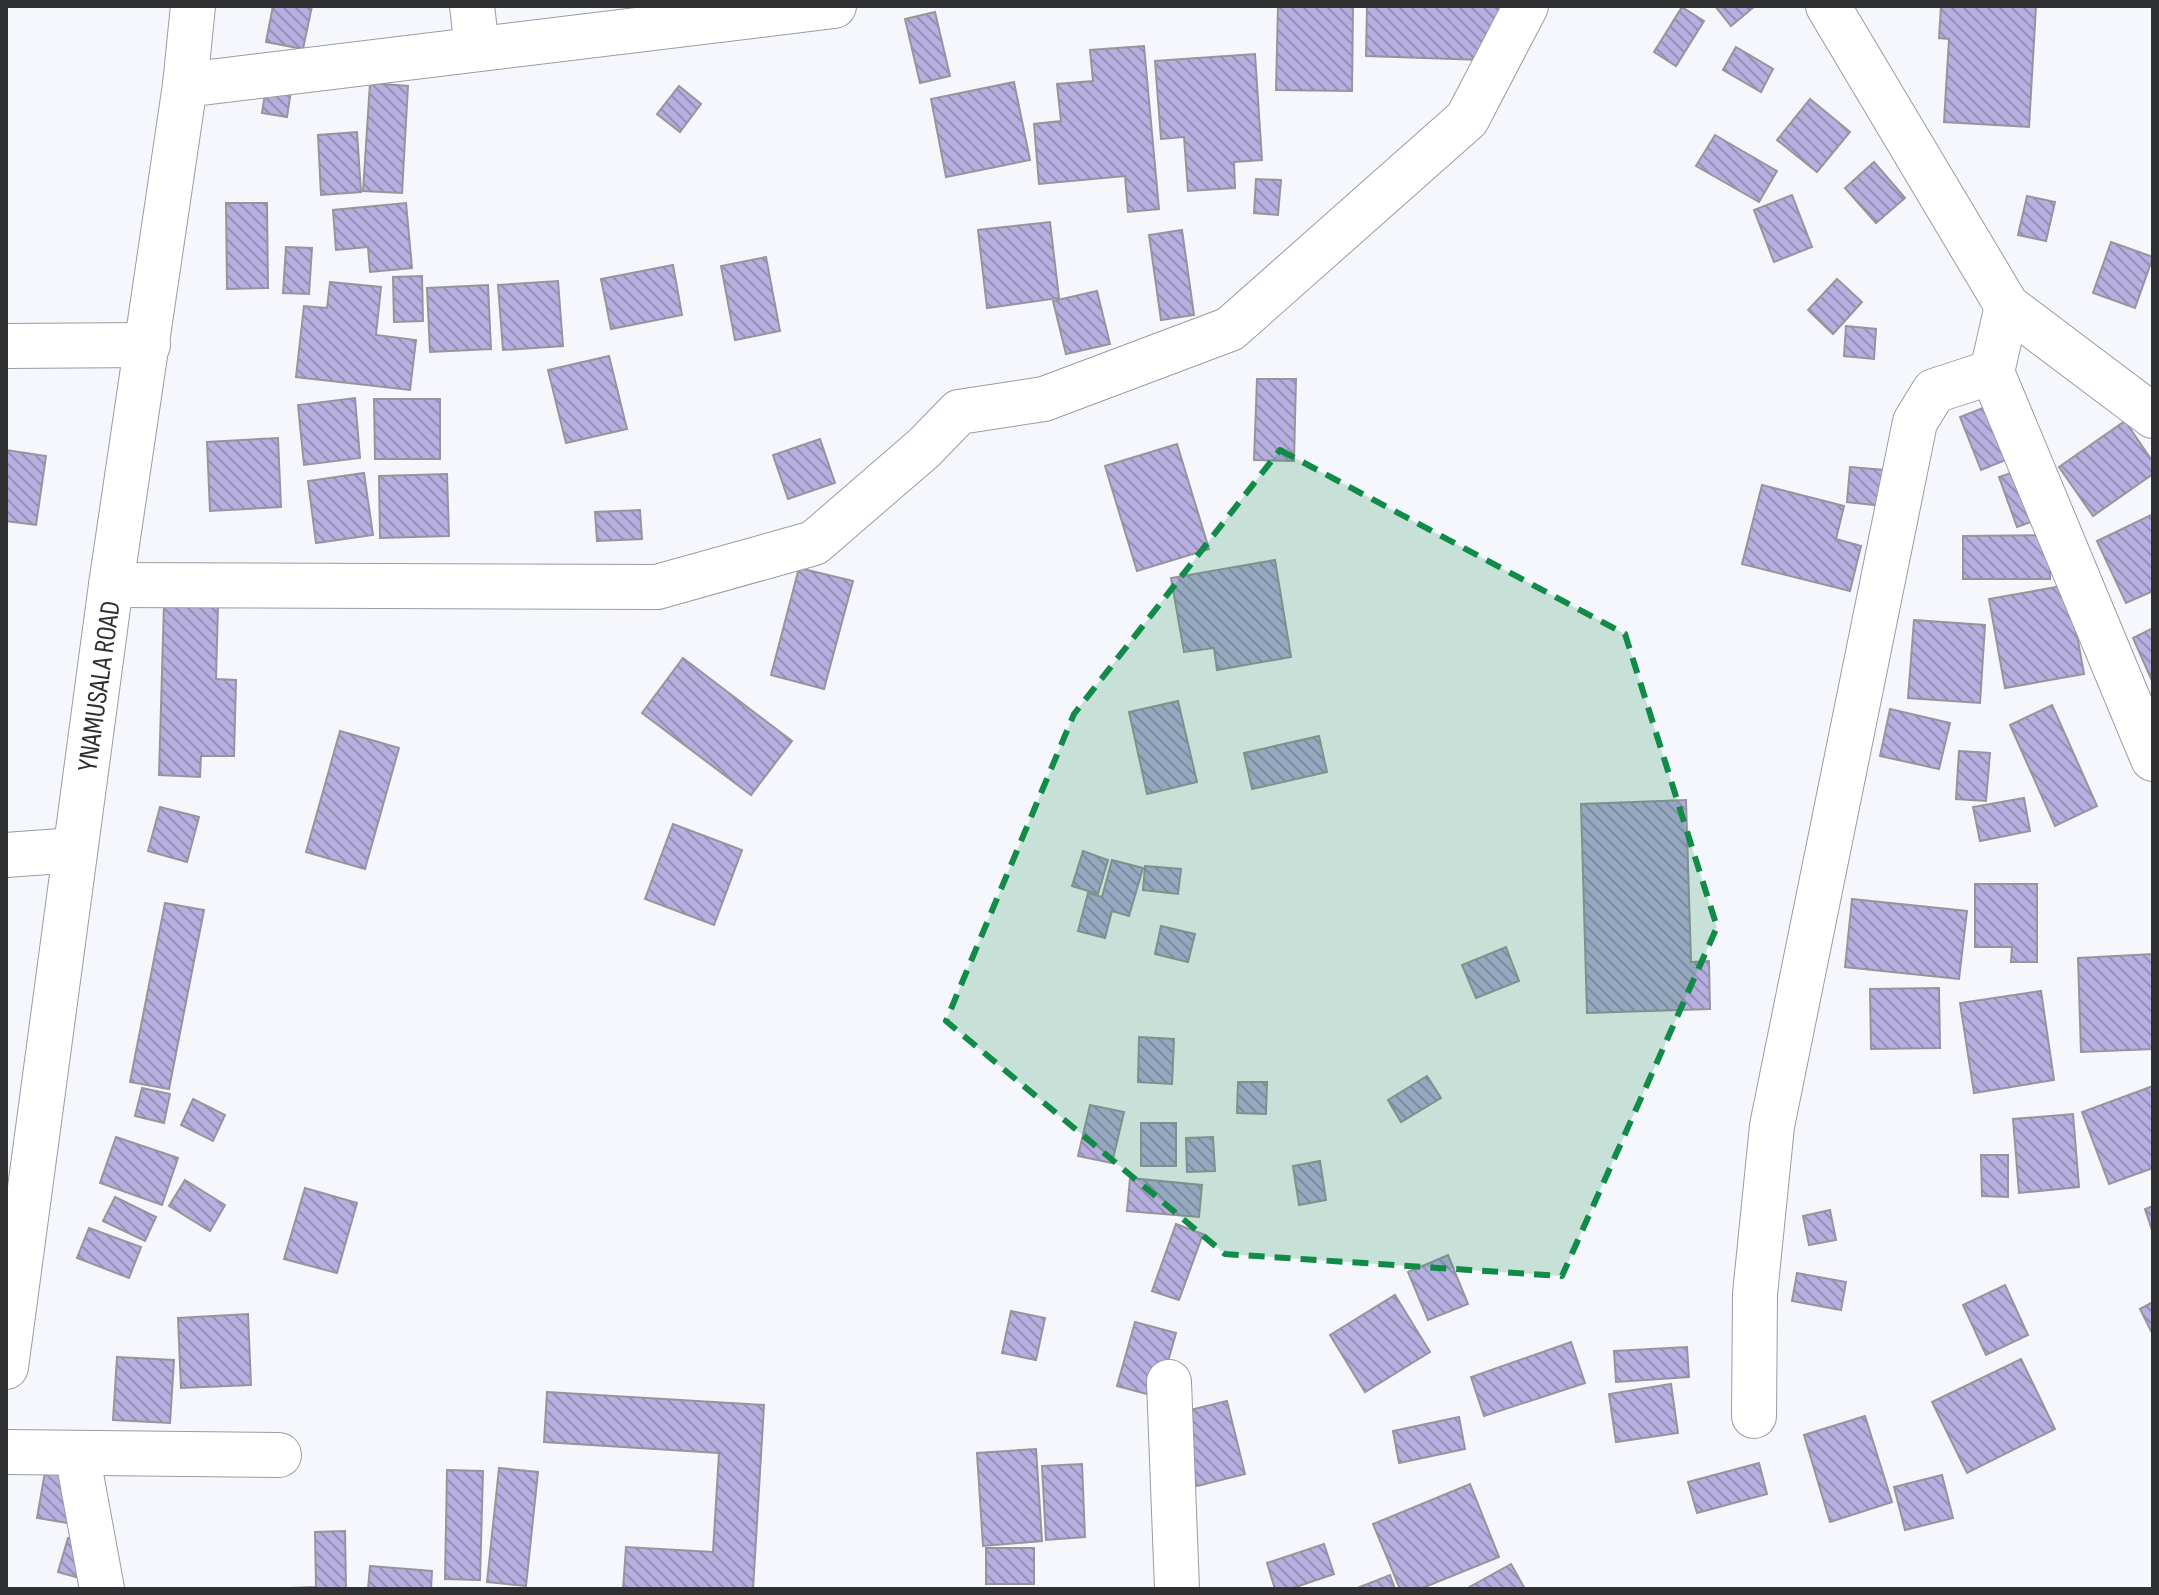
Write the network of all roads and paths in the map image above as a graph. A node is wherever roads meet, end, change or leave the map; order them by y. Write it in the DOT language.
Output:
graph roads {
  1 [pos="193,6"];
  2 [pos="472,6"];
  3 [pos="834,6"];
  4 [pos="1526,6"];
  5 [pos="1828,6"];
  6 [pos="477,49"];
  7 [pos="185,85"];
  8 [pos="2007,306"];
  9 [pos="148,345"];
  10 [pos="6,346"];
  11 [pos="1992,372"];
  12 [pos="2153,416"];
  13 [pos="111,585"];
  14 [pos="2153,759"];
  15 [pos="75,850"];
  16 [pos="6,855"];
  17 [pos="6,1367"];
  18 [pos="1169,1382"];
  19 [pos="1754,1416"];
  20 [pos="6,1452"];
  21 [pos="77,1453"];
  22 [pos="279,1455"];
  23 [pos="102,1589"];
  24 [pos="1177,1589"];
  1 -- 7 [label="street, YNAMUSALA ROAD"];
  2 -- 6 [label="street"];
  3 -- 6 [label="street"];
  4 -- 13 [label="street"];
  5 -- 8 [label="street"];
  6 -- 7 [label="street"];
  7 -- 9 [label="street, YNAMUSALA ROAD"];
  8 -- 11 [label="street"];
  8 -- 12 [label="street"];
  9 -- 10 [label="street"];
  9 -- 13 [label="street, YNAMUSALA ROAD"];
  11 -- 14 [label="street"];
  11 -- 19 [label="street"];
  13 -- 15 [label="street, YNAMUSALA ROAD"];
  15 -- 16 [label="street"];
  15 -- 17 [label="street, YNAMUSALA ROAD"];
  18 -- 24 [label="street"];
  20 -- 21 [label="street"];
  21 -- 22 [label="street"];
  21 -- 23 [label="street"];
}
